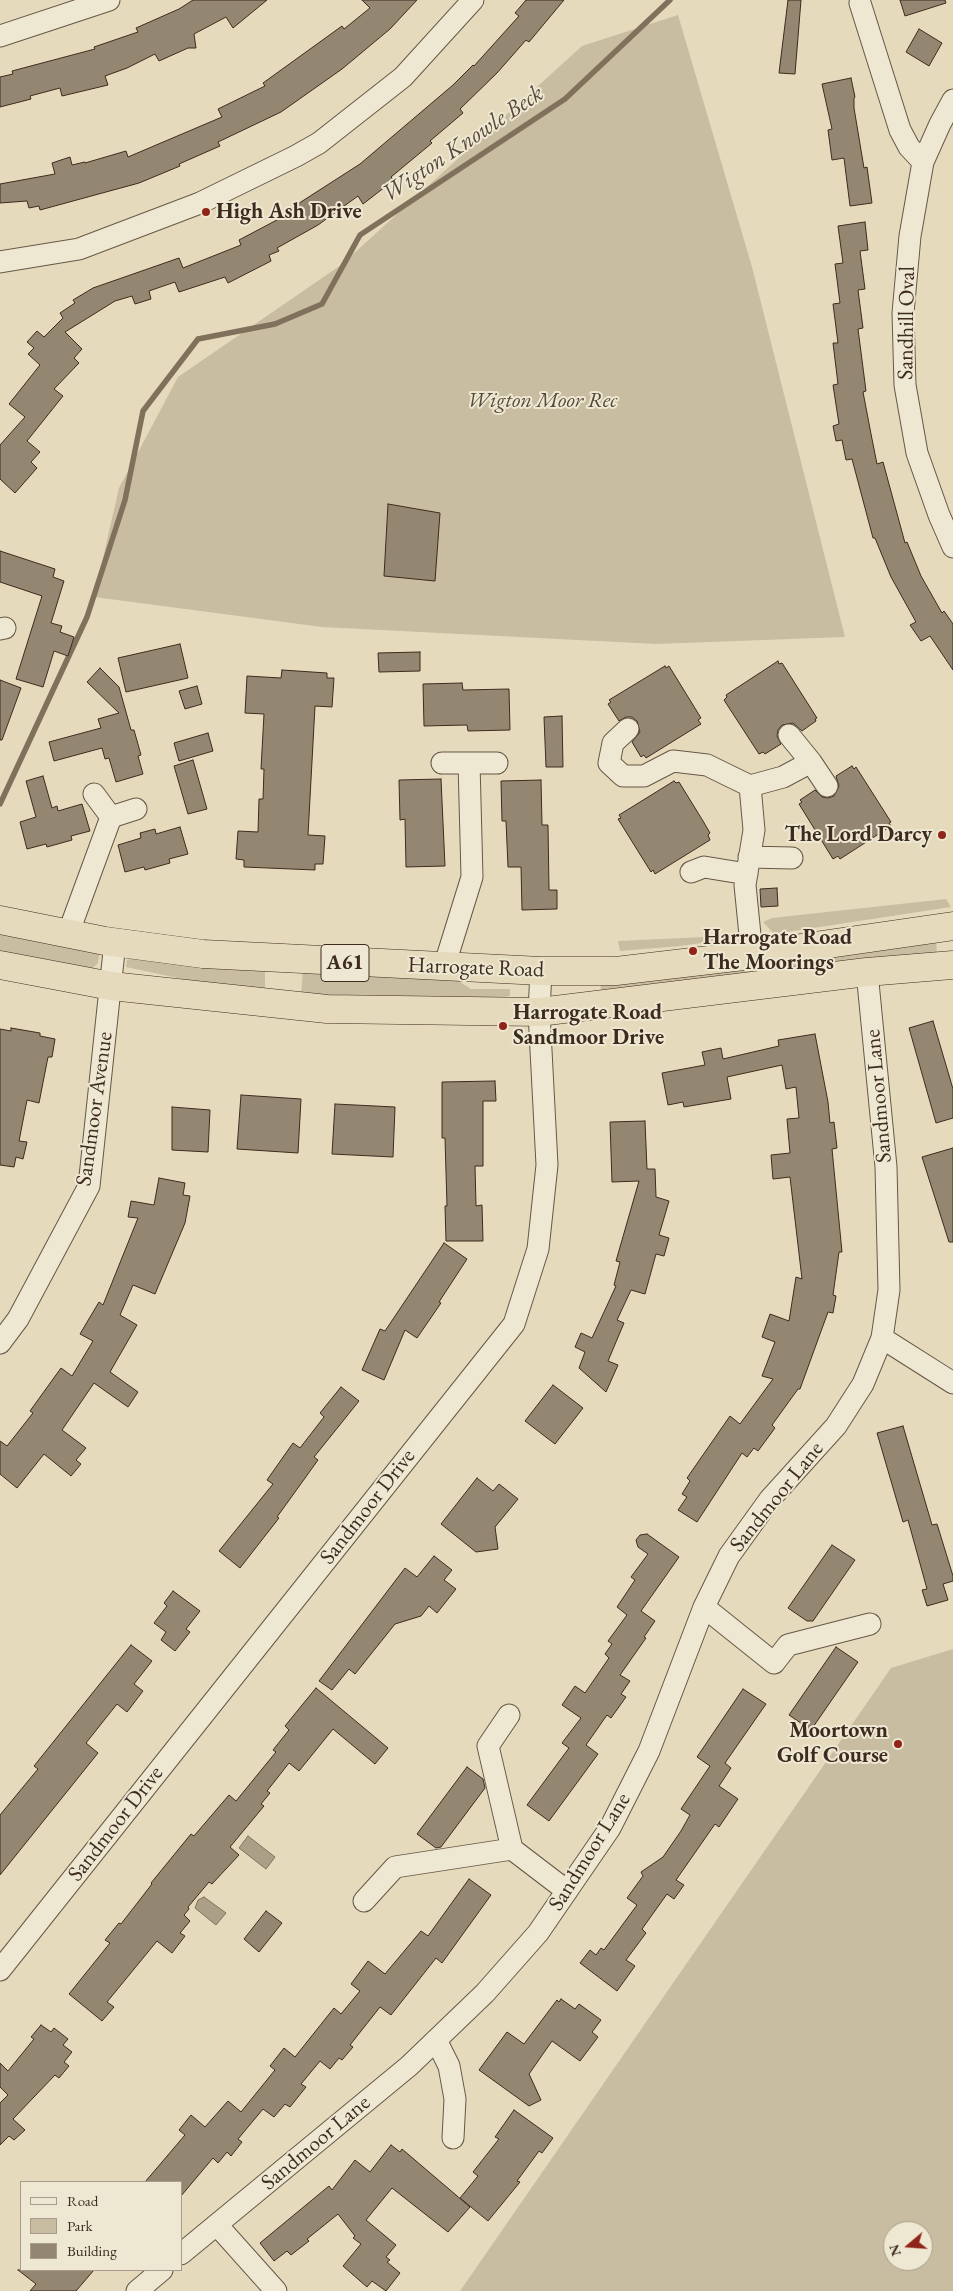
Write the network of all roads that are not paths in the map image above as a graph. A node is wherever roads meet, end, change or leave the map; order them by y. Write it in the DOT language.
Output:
graph roads {
  1 [pos="109,0"];
  2 [pos="473,0"];
  3 [pos="860,3"];
  4 [pos="82,5"];
  5 [pos="0,36"];
  6 [pos="953,100"];
  7 [pos="923,162"];
  8 [pos="0,262"];
  9 [pos="953,547"];
  10 [pos="628,729"];
  11 [pos="789,736"];
  12 [pos="811,762"];
  13 [pos="442,763"];
  14 [pos="469,763"];
  15 [pos="496,763"];
  16 [pos="739,779"];
  17 [pos="827,786"];
  18 [pos="94,794"];
  19 [pos="136,809"];
  20 [pos="111,817"];
  21 [pos="792,858"];
  22 [pos="748,866"];
  23 [pos="691,872"];
  24 [pos="0,920"];
  25 [pos="953,926"];
  26 [pos="68,934"];
  27 [pos="115,942"];
  28 [pos="752,955"];
  29 [pos="0,965"];
  30 [pos="953,965"];
  31 [pos="444,967"];
  32 [pos="541,971"];
  33 [pos="867,972"];
  34 [pos="111,986"];
  35 [pos="539,1012"];
  36 [pos="882,1338"];
  37 [pos="0,1343"];
  38 [pos="953,1383"];
  39 [pos="704,1607"];
  40 [pos="870,1624"];
  41 [pos="509,1716"];
  42 [pos="512,1848"];
  43 [pos="567,1891"];
  44 [pos="364,1902"];
  45 [pos="0,1970"];
  46 [pos="436,2040"];
  47 [pos="453,2138"];
  48 [pos="217,2225"];
  49 [pos="182,2253"];
  50 [pos="161,2271"];
  51 [pos="137,2291"];
  52 [pos="276,2291"];
  1 -- 4 [label="street"];
  2 -- 8 [label="street"];
  3 -- 7 [label="street"];
  4 -- 5 [label="street"];
  6 -- 7 [label="street, Sandhill Oval"];
  7 -- 9 [label="street, Sandhill Oval"];
  10 -- 16 [label="street"];
  11 -- 12 [label="street"];
  12 -- 16 [label="street"];
  12 -- 17 [label="street"];
  13 -- 14 [label="street"];
  14 -- 15 [label="street"];
  14 -- 31 [label="street"];
  16 -- 22 [label="street"];
  18 -- 20 [label="street"];
  19 -- 20 [label="street"];
  20 -- 26 [label="street"];
  21 -- 22 [label="street"];
  22 -- 23 [label="street"];
  22 -- 28 [label="street"];
  24 -- 26 [label="highway, Harrogate Road / A61"];
  25 -- 28 [label="highway, Harrogate Road / A61"];
  26 -- 27 [label="highway, Harrogate Road / A61"];
  27 -- 31 [label="highway, Harrogate Road / A61"];
  27 -- 34 [label="street, Sandmoor Avenue"];
  28 -- 32 [label="highway, Harrogate Road / A61"];
  29 -- 34 [label="highway, Harrogate Road / A61"];
  30 -- 33 [label="highway, Harrogate Road / A61"];
  31 -- 32 [label="highway, Harrogate Road / A61"];
  32 -- 35 [label="street, Sandmoor Drive"];
  33 -- 35 [label="highway, Harrogate Road / A61"];
  33 -- 36 [label="street, Sandmoor Lane"];
  34 -- 35 [label="highway, Harrogate Road / A61"];
  34 -- 37 [label="street, Sandmoor Avenue"];
  35 -- 45 [label="street, Sandmoor Drive"];
  36 -- 38 [label="street"];
  36 -- 39 [label="street, Sandmoor Lane"];
  39 -- 40 [label="street"];
  39 -- 43 [label="street, Sandmoor Lane"];
  41 -- 42 [label="street"];
  42 -- 43 [label="street"];
  42 -- 44 [label="street"];
  43 -- 46 [label="street, Sandmoor Lane"];
  46 -- 47 [label="street"];
  46 -- 48 [label="street, Sandmoor Lane"];
  48 -- 49 [label="street, Sandmoor Lane"];
  48 -- 52 [label="street"];
  50 -- 51 [label="street"];
}
